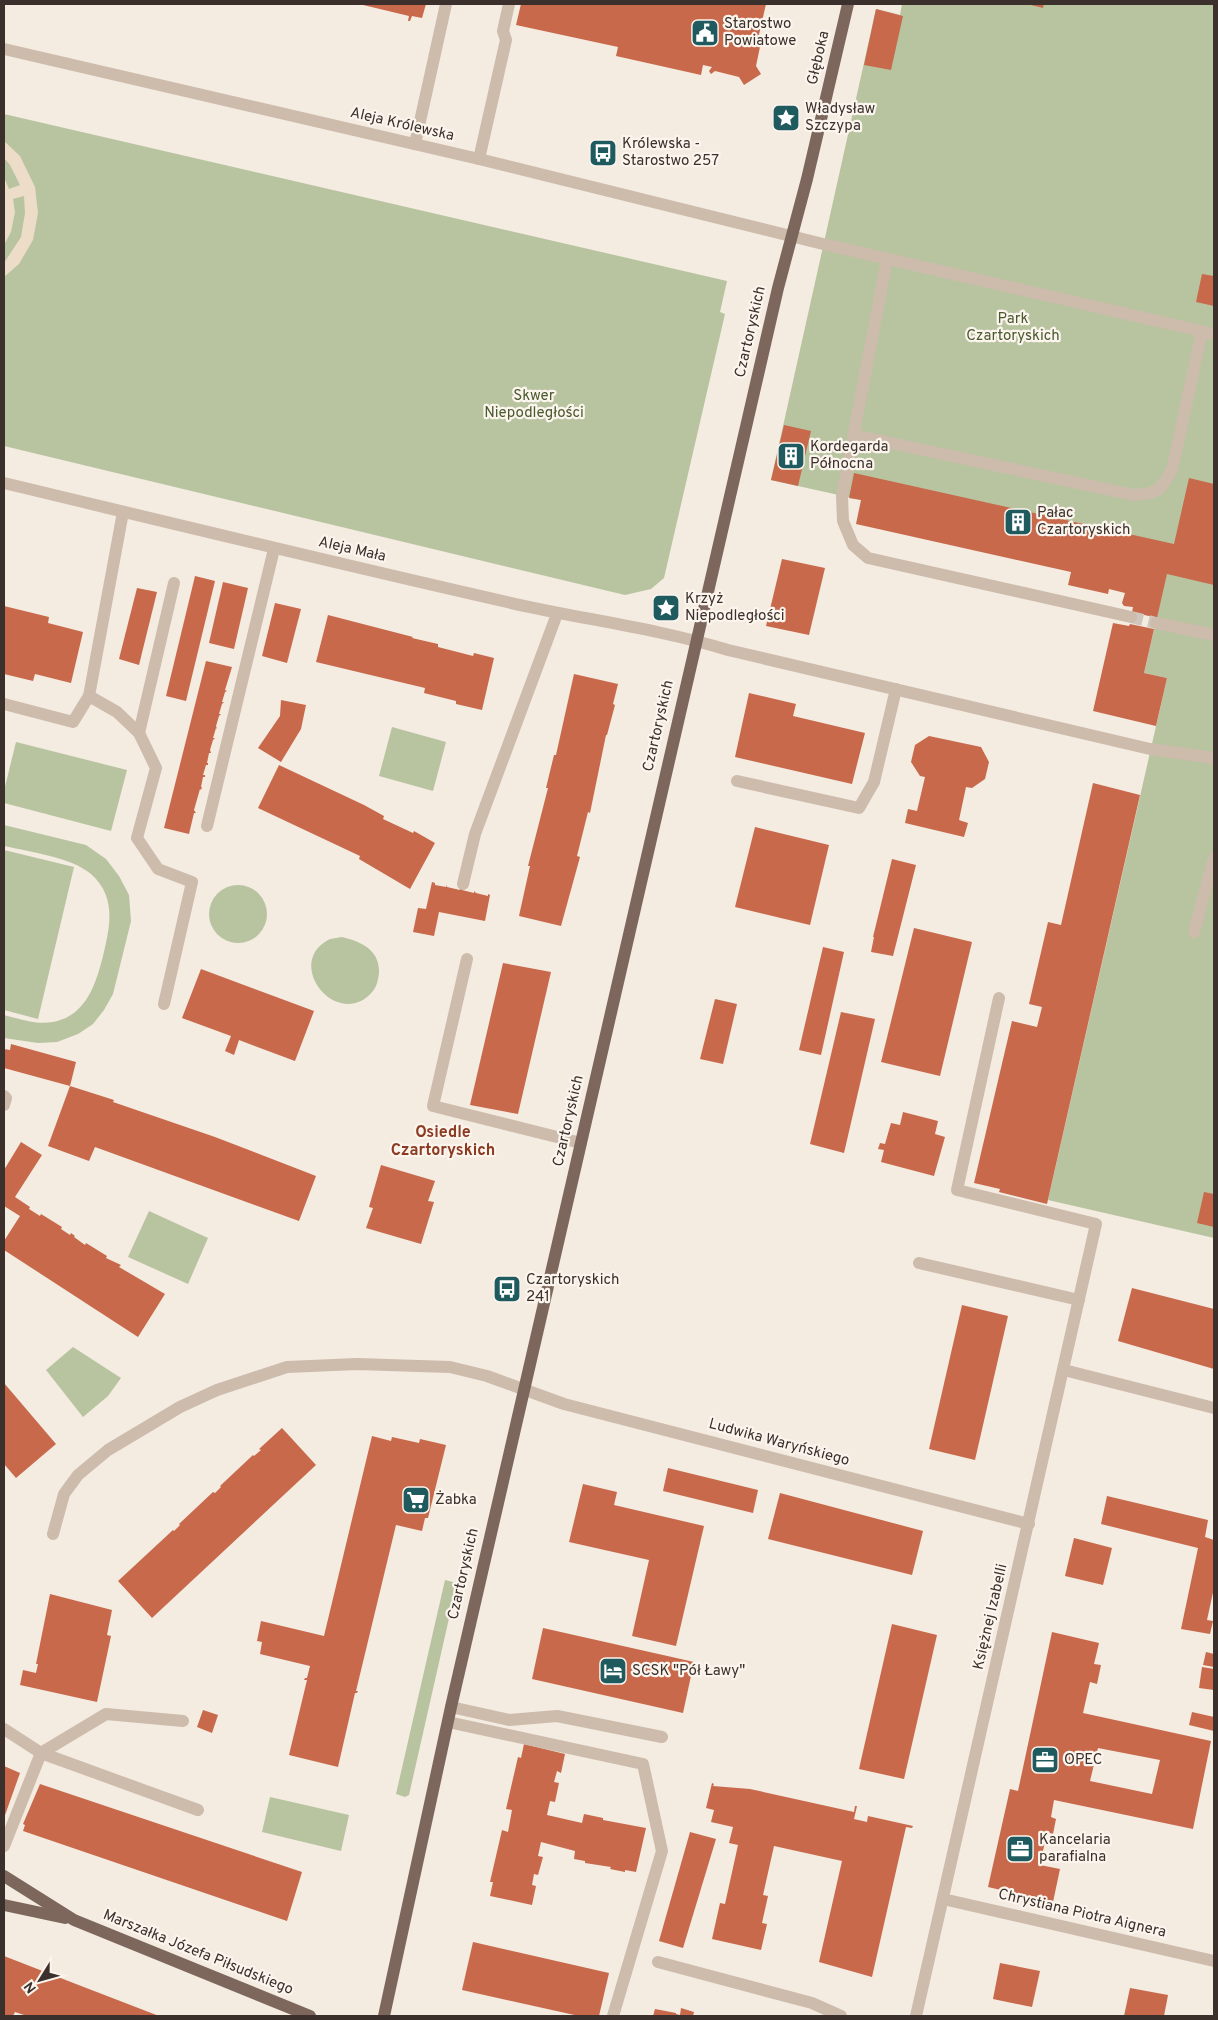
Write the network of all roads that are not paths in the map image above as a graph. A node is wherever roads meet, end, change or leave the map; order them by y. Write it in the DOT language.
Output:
graph roads {
  1 [pos="446,4"];
  2 [pos="509,4"];
  3 [pos="848,4"];
  4 [pos="4,49"];
  5 [pos="415,144"];
  6 [pos="479,159"];
  7 [pos="792,235"];
  8 [pos="887,259"];
  9 [pos="1208,332"];
  10 [pos="853,436"];
  11 [pos="4,483"];
  12 [pos="123,512"];
  13 [pos="274,548"];
  14 [pos="174,583"];
  15 [pos="557,614"];
  16 [pos="1131,617"];
  17 [pos="1156,623"];
  18 [pos="1214,635"];
  19 [pos="696,640"];
  20 [pos="896,689"];
  21 [pos="89,696"];
  22 [pos="4,704"];
  23 [pos="139,733"];
  24 [pos="1214,758"];
  25 [pos="737,781"];
  26 [pos="207,826"];
  27 [pos="1214,858"];
  28 [pos="463,884"];
  29 [pos="1194,932"];
  30 [pos="467,959"];
  31 [pos="999,998"];
  32 [pos="164,1004"];
  33 [pos="4,1096"];
  34 [pos="4,1105"];
  35 [pos="580,1143"];
  36 [pos="919,1263"];
  37 [pos="1079,1300"];
  38 [pos="1064,1370"];
  39 [pos="523,1390"];
  40 [pos="1214,1408"];
  41 [pos="1029,1524"];
  42 [pos="53,1534"];
  43 [pos="451,1708"];
  44 [pos="183,1721"];
  45 [pos="448,1722"];
  46 [pos="4,1729"];
  47 [pos="662,1737"];
  48 [pos="41,1753"];
  49 [pos="198,1810"];
  50 [pos="4,1846"];
  51 [pos="4,1876"];
  52 [pos="943,1899"];
  53 [pos="4,1905"];
  54 [pos="74,1920"];
  55 [pos="1214,1961"];
  56 [pos="658,1962"];
  57 [pos="310,2016"];
  58 [pos="384,2016"];
  59 [pos="614,2016"];
  60 [pos="841,2016"];
  61 [pos="916,2016"];
  1 -- 5 [label="street"];
  2 -- 6 [label="street"];
  3 -- 7 [label="main road, Głęboka"];
  4 -- 5 [label="street, Aleja Królewska"];
  5 -- 6 [label="street, Aleja Królewska"];
  6 -- 7 [label="street, Aleja Królewska"];
  7 -- 8 [label="street, Aleja Królewska"];
  7 -- 19 [label="main road, Czartoryskich"];
  8 -- 9 [label="street, Aleja Królewska"];
  8 -- 10 [label="street"];
  9 -- 10 [label="street"];
  10 -- 16 [label="street"];
  11 -- 12 [label="street, Aleja Mała"];
  12 -- 13 [label="street, Aleja Mała"];
  12 -- 21 [label="street"];
  13 -- 15 [label="street, Aleja Mała"];
  13 -- 26 [label="street"];
  14 -- 23 [label="street"];
  15 -- 19 [label="street, Aleja Mała"];
  15 -- 28 [label="street"];
  17 -- 18 [label="street"];
  19 -- 20 [label="street, Aleja Mała"];
  19 -- 35 [label="main road, Czartoryskich"];
  20 -- 24 [label="street, Aleja Mała"];
  20 -- 25 [label="street"];
  21 -- 22 [label="street"];
  21 -- 23 [label="street"];
  23 -- 32 [label="street"];
  27 -- 29 [label="street"];
  30 -- 35 [label="street"];
  31 -- 37 [label="street, Księżnej Izabelli"];
  33 -- 34 [label="street"];
  35 -- 39 [label="main road, Czartoryskich"];
  36 -- 37 [label="street"];
  37 -- 38 [label="street, Księżnej Izabelli"];
  38 -- 40 [label="street"];
  38 -- 41 [label="street, Księżnej Izabelli"];
  39 -- 41 [label="street, Ludwika Waryńskiego"];
  39 -- 42 [label="street, Ludwika Waryńskiego"];
  39 -- 43 [label="main road, Czartoryskich"];
  41 -- 52 [label="street, Księżnej Izabelli"];
  43 -- 45 [label="main road, Czartoryskich"];
  43 -- 47 [label="street"];
  44 -- 48 [label="street"];
  45 -- 58 [label="main road, Czartoryskich"];
  45 -- 59 [label="street"];
  46 -- 48 [label="street"];
  48 -- 49 [label="street"];
  48 -- 50 [label="street"];
  51 -- 54 [label="main road, Marszałka Józefa Piłsudskiego"];
  52 -- 55 [label="street, Chrystiana Piotra Aignera"];
  52 -- 61 [label="street, Księżnej Izabelli"];
  53 -- 54 [label="main road, Marszałka Józefa Piłsudskiego"];
  54 -- 57 [label="main road, Marszałka Józefa Piłsudskiego"];
  56 -- 60 [label="street"];
}
